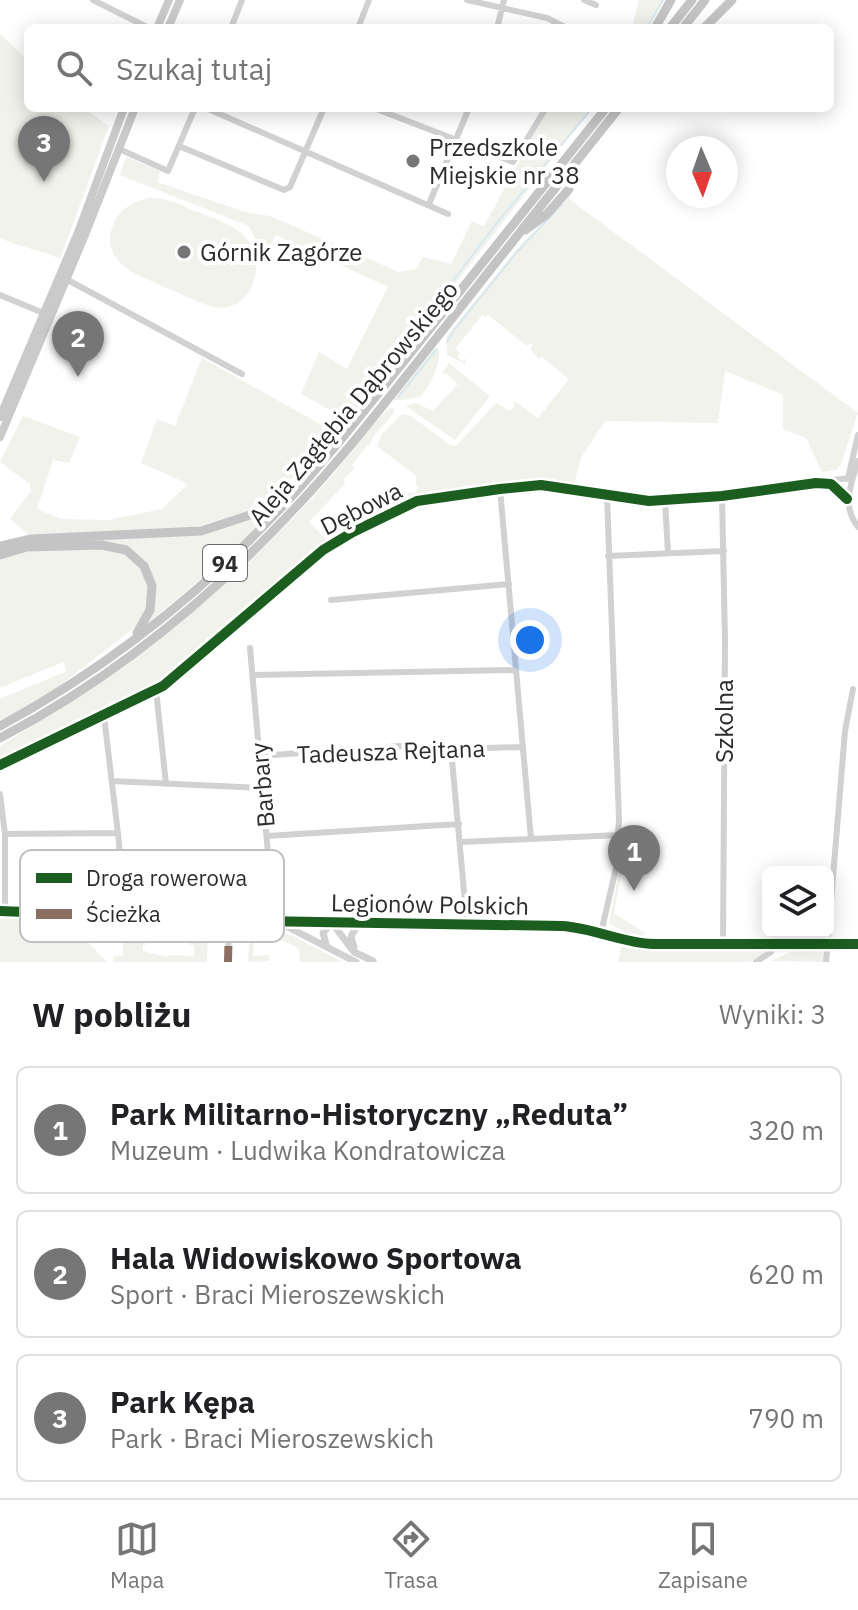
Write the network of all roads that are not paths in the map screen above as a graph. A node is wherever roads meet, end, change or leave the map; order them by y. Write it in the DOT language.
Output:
graph roads {
  1 [pos="93,0"];
  2 [pos="169,0"];
  3 [pos="180,0"];
  4 [pos="242,0"];
  5 [pos="369,0"];
  6 [pos="467,0"];
  7 [pos="584,0"];
  8 [pos="671,0"];
  9 [pos="692,0"];
  10 [pos="705,0"];
  11 [pos="732,0"];
  12 [pos="503,4"];
  13 [pos="596,5"];
  14 [pos="141,24"];
  15 [pos="159,24"];
  16 [pos="170,24"];
  17 [pos="233,24"];
  18 [pos="360,24"];
  19 [pos="498,24"];
  20 [pos="559,24"];
  21 [pos="657,24"];
  22 [pos="673,24"];
  23 [pos="686,24"];
  24 [pos="708,24"];
  25 [pos="123,112"];
  26 [pos="133,112"];
  27 [pos="193,112"];
  28 [pos="215,112"];
  29 [pos="322,112"];
  30 [pos="384,112"];
  31 [pos="467,112"];
  32 [pos="544,112"];
  33 [pos="603,112"];
  34 [pos="616,112"];
  35 [pos="456,142"];
  36 [pos="179,146"];
  37 [pos="119,149"];
  38 [pos="305,151"];
  39 [pos="569,189"];
  40 [pos="429,204"];
  41 [pos="448,214"];
  42 [pos="519,234"];
  43 [pos="66,279"];
  44 [pos="0,295"];
  45 [pos="47,315"];
  46 [pos="242,374"];
  47 [pos="0,417"];
  48 [pos="858,435"];
  49 [pos="0,437"];
  50 [pos="858,461"];
  51 [pos="309,477"];
  52 [pos="850,478"];
  53 [pos="816,483"];
  54 [pos="500,489"];
  55 [pos="607,496"];
  56 [pos="722,496"];
  57 [pos="847,499"];
  58 [pos="665,500"];
  59 [pos="858,527"];
  60 [pos="0,546"];
  61 [pos="724,551"];
  62 [pos="668,553"];
  63 [pos="0,555"];
  64 [pos="608,556"];
  65 [pos="509,584"];
  66 [pos="331,600"];
  67 [pos="133,640"];
  68 [pos="250,648"];
  69 [pos="515,670"];
  70 [pos="253,675"];
  71 [pos="853,689"];
  72 [pos="156,690"];
  73 [pos="104,716"];
  74 [pos="0,726"];
  75 [pos="0,740"];
  76 [pos="523,747"];
  77 [pos="451,749"];
  78 [pos="259,756"];
  79 [pos="0,765"];
  80 [pos="112,781"];
  81 [pos="166,784"];
  82 [pos="262,788"];
  83 [pos="0,794"];
  84 [pos="459,824"];
  85 [pos="118,833"];
  86 [pos="5,834"];
  87 [pos="619,835"];
  88 [pos="267,836"];
  89 [pos="531,839"];
  90 [pos="461,842"];
  91 [pos="119,850"];
  92 [pos="268,850"];
  93 [pos="3,912"];
  94 [pos="284,922"];
  95 [pos="331,923"];
  96 [pos="358,923"];
  97 [pos="467,924"];
  98 [pos="284,926"];
  99 [pos="601,933"];
  100 [pos="228,942"];
  101 [pos="827,944"];
  102 [pos="858,944"];
  103 [pos="772,945"];
  104 [pos="723,946"];
  105 [pos="336,951"];
  106 [pos="374,961"];
  107 [pos="228,962"];
  108 [pos="356,962"];
  109 [pos="756,962"];
  110 [pos="826,962"];
  1 -- 14 [label="street"];
  2 -- 15 [label="main road"];
  3 -- 16 [label="main road"];
  4 -- 17 [label="street"];
  5 -- 18 [label="street"];
  6 -- 12 [label="street"];
  7 -- 13 [label="street"];
  8 -- 21 [label="main road"];
  9 -- 22 [label="main road"];
  10 -- 23 [label="main road"];
  11 -- 24 [label="main road"];
  12 -- 19 [label="street"];
  12 -- 20 [label="street"];
  25 -- 45 [label="main road"];
  26 -- 37 [label="main road"];
  27 -- 36 [label="street"];
  28 -- 38 [label="street"];
  29 -- 38 [label="street"];
  30 -- 35 [label="street"];
  31 -- 35 [label="street"];
  32 -- 35 [label="street"];
  33 -- 51 [label="main road, Aleja Zagłębia Dąbrowskiego / 94"];
  34 -- 42 [label="main road, Aleja Zagłębia Dąbrowskiego / 94"];
  35 -- 40 [label="street"];
  36 -- 37 [label="street"];
  36 -- 38 [label="street"];
  37 -- 43 [label="main road"];
  38 -- 40 [label="street"];
  39 -- 42 [label="main road"];
  40 -- 41 [label="street"];
  42 -- 75 [label="main road, Aleja Zagłębia Dąbrowskiego / 94"];
  43 -- 45 [label="main road"];
  43 -- 46 [label="street"];
  44 -- 45 [label="street"];
  45 -- 47 [label="main road"];
  45 -- 49 [label="main road"];
  48 -- 52 [label="street"];
  50 -- 52 [label="street"];
  51 -- 60 [label="main road"];
  51 -- 67 [label="main road, Aleja Zagłębia Dąbrowskiego / 94"];
  52 -- 53 [label="street, Dębowa"];
  52 -- 57 [label="street"];
  53 -- 56 [label="street, Dębowa"];
  53 -- 57 [label="street"];
  54 -- 55 [label="street, Dębowa"];
  54 -- 65 [label="street"];
  54 -- 72 [label="street, Dębowa"];
  55 -- 58 [label="street, Dębowa"];
  55 -- 64 [label="street"];
  56 -- 58 [label="street, Dębowa"];
  56 -- 61 [label="street, Szkolna"];
  57 -- 59 [label="street"];
  58 -- 62 [label="street"];
  61 -- 62 [label="street"];
  61 -- 104 [label="street, Szkolna"];
  62 -- 64 [label="street"];
  63 -- 67 [label="main road"];
  64 -- 87 [label="street"];
  65 -- 66 [label="street"];
  65 -- 69 [label="street"];
  67 -- 74 [label="main road, Aleja Zagłębia Dąbrowskiego / 94"];
  68 -- 70 [label="street, Barbary"];
  69 -- 70 [label="street"];
  69 -- 76 [label="street"];
  70 -- 78 [label="street, Barbary"];
  71 -- 101 [label="street"];
  72 -- 73 [label="street, Dębowa"];
  72 -- 81 [label="street"];
  73 -- 79 [label="street, Dębowa"];
  73 -- 80 [label="street"];
  76 -- 77 [label="street, Tadeusza Rejtana"];
  76 -- 89 [label="street"];
  77 -- 78 [label="street, Tadeusza Rejtana"];
  77 -- 84 [label="street"];
  78 -- 82 [label="street, Barbary"];
  80 -- 81 [label="street"];
  80 -- 85 [label="street"];
  81 -- 82 [label="street"];
  82 -- 88 [label="street, Barbary"];
  83 -- 86 [label="street"];
  84 -- 88 [label="street"];
  84 -- 90 [label="street"];
  85 -- 86 [label="street"];
  85 -- 91 [label="street"];
  86 -- 93 [label="street"];
  87 -- 89 [label="street"];
  87 -- 99 [label="street"];
  88 -- 92 [label="street, Barbary"];
  89 -- 90 [label="street"];
  90 -- 97 [label="street"];
  94 -- 95 [label="street, Legionów Polskich"];
  95 -- 96 [label="street, Legionów Polskich"];
  95 -- 105 [label="street"];
  95 -- 106 [label="street"];
  96 -- 97 [label="street, Legionów Polskich"];
  96 -- 106 [label="street"];
  97 -- 99 [label="street, Legionów Polskich"];
  98 -- 105 [label="street"];
  99 -- 104 [label="street, Legionów Polskich"];
  100 -- 107 [label="street"];
  101 -- 102 [label="street, Legionów Polskich"];
  101 -- 103 [label="street, Legionów Polskich"];
  101 -- 110 [label="street"];
  103 -- 104 [label="street, Legionów Polskich"];
  103 -- 109 [label="street"];
  105 -- 108 [label="street"];
}
